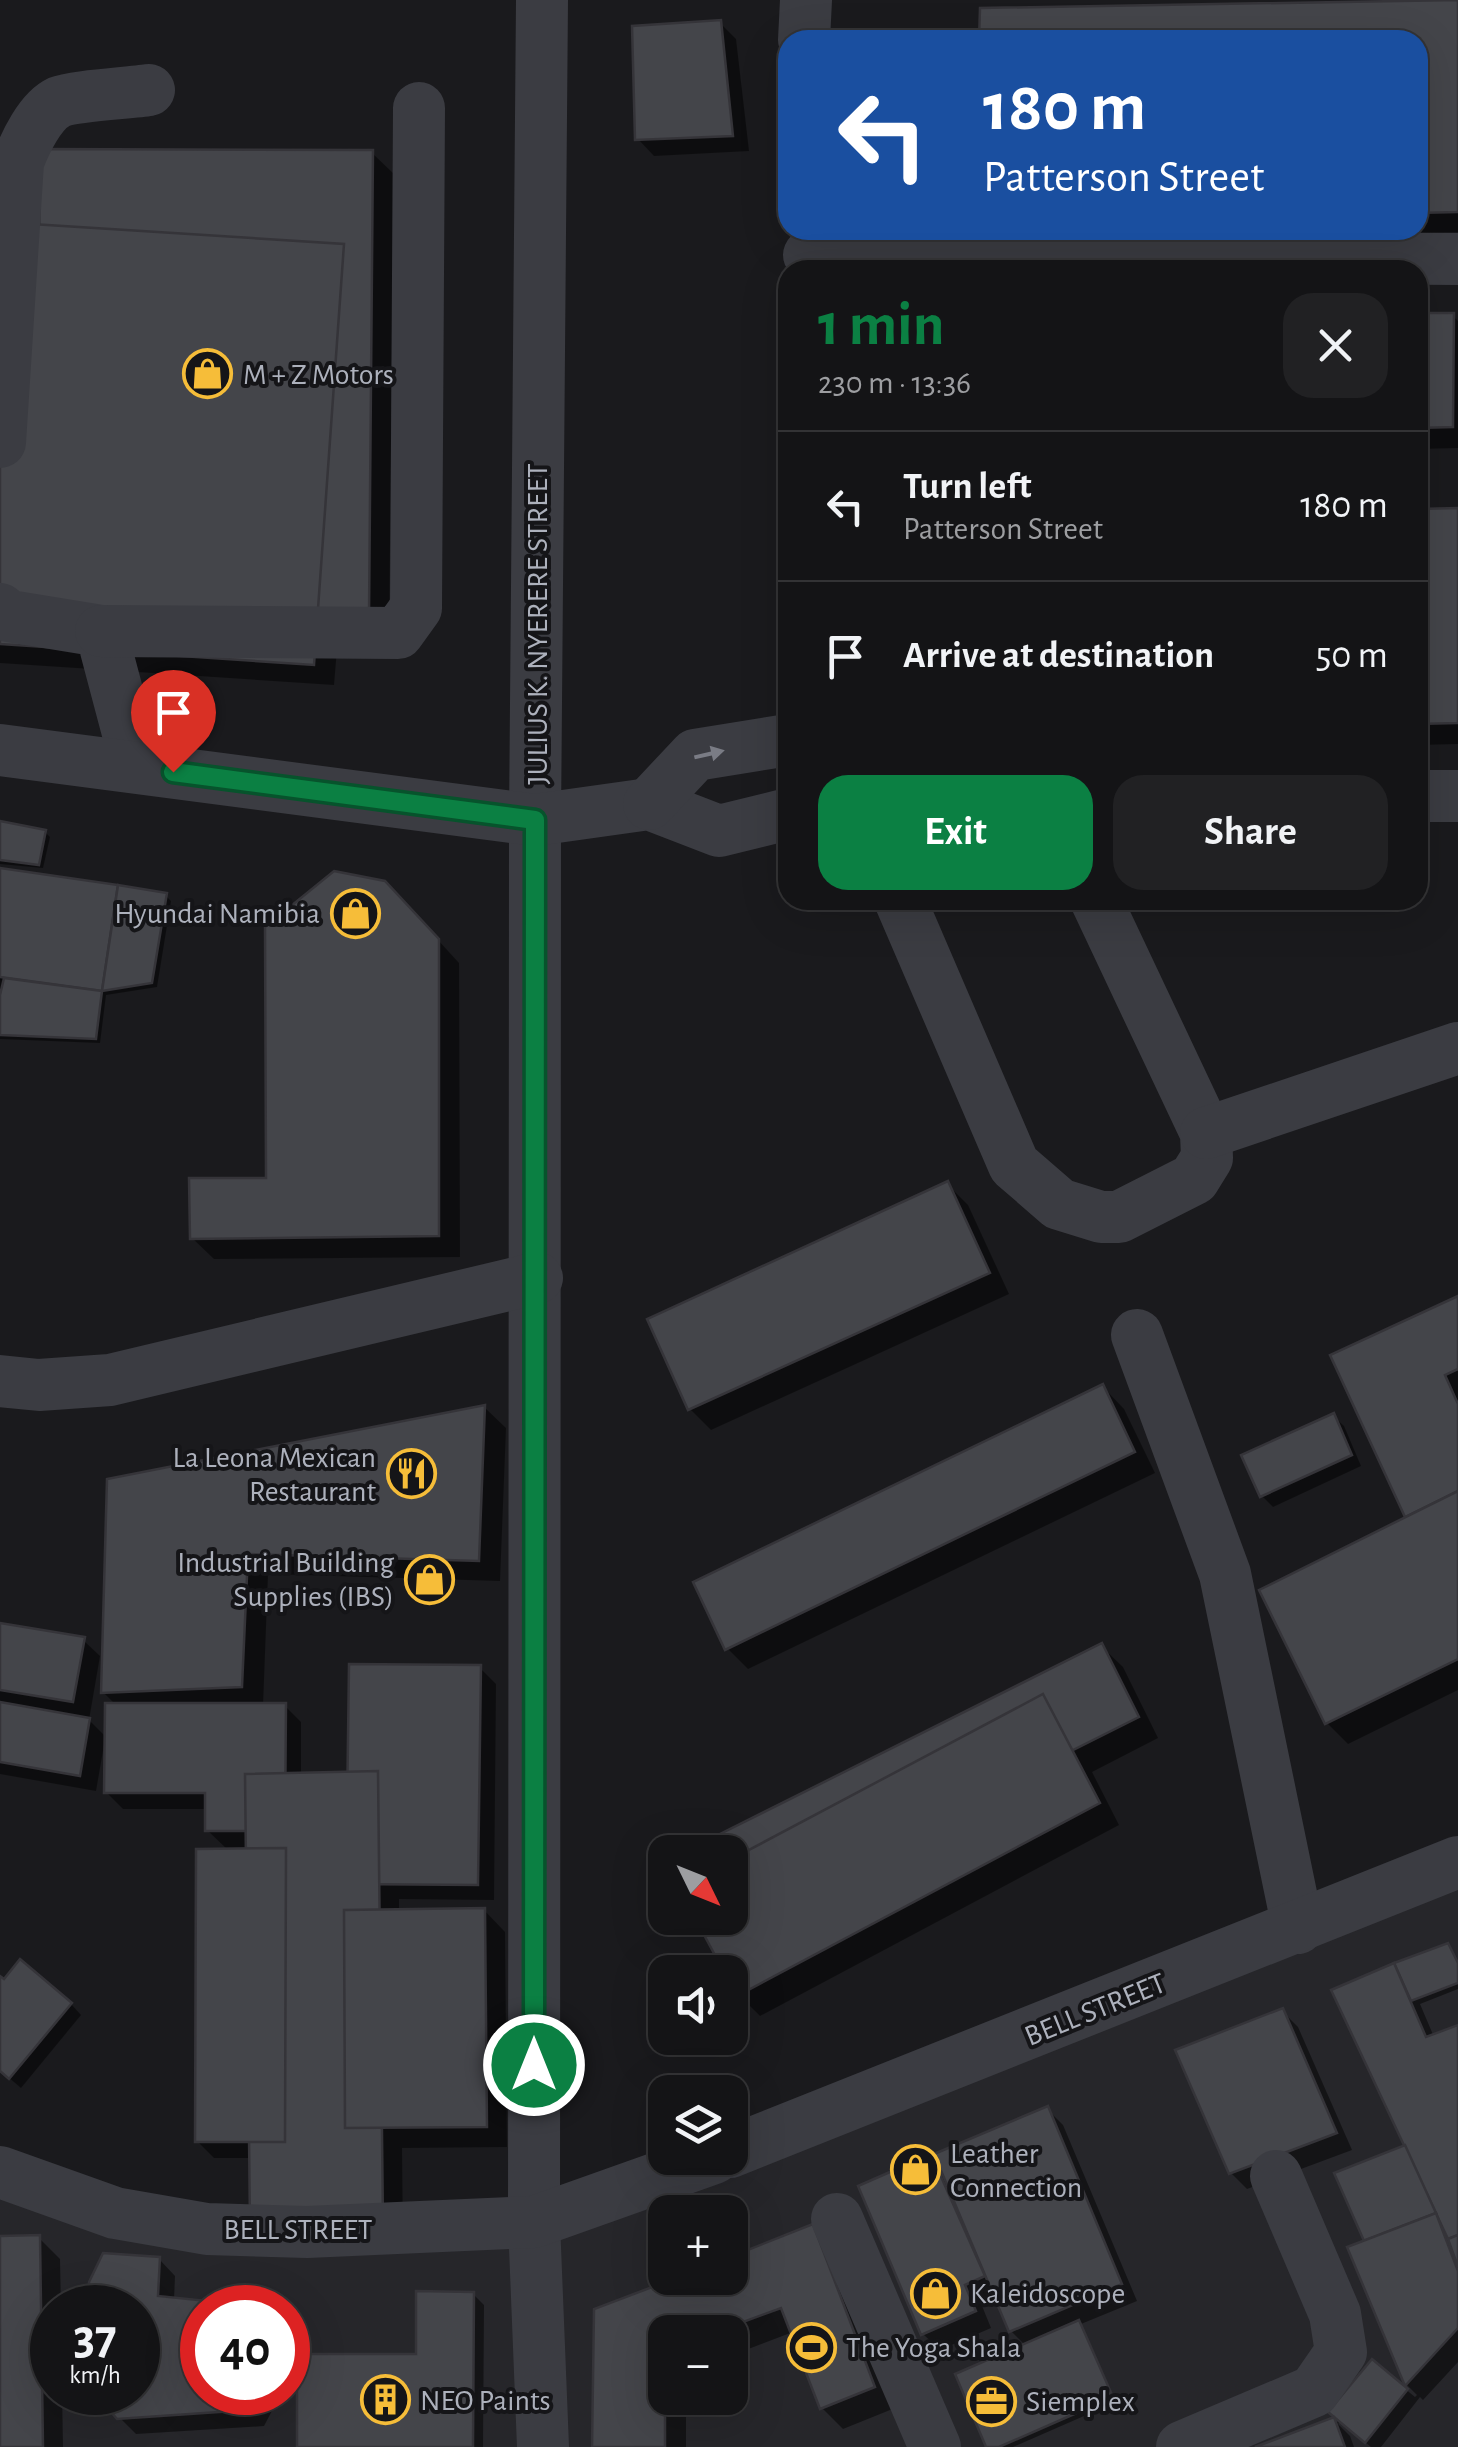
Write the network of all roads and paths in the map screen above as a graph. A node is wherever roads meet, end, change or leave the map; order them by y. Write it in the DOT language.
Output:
graph roads {
  1 [pos="542,0"];
  2 [pos="806,0"];
  3 [pos="804,30"];
  4 [pos="149,90"];
  5 [pos="419,108"];
  6 [pos="809,252"];
  7 [pos="1458,259"];
  8 [pos="0,442"];
  9 [pos="0,609"];
  10 [pos="101,632"];
  11 [pos="778,742"];
  12 [pos="0,750"];
  13 [pos="137,766"];
  14 [pos="1428,796"];
  15 [pos="1458,796"];
  16 [pos="649,804"];
  17 [pos="778,816"];
  18 [pos="535,820"];
  19 [pos="904,910"];
  20 [pos="1101,910"];
  21 [pos="1458,1048"];
  22 [pos="1206,1133"];
  23 [pos="537,1278"];
  24 [pos="1137,1336"];
  25 [pos="0,1382"];
  26 [pos="1458,1862"];
  27 [pos="1298,1928"];
  28 [pos="748,2145"];
  29 [pos="0,2172"];
  30 [pos="666,2175"];
  31 [pos="1276,2176"];
  32 [pos="837,2219"];
  33 [pos="534,2222"];
  34 [pos="543,2447"];
  35 [pos="935,2447"];
  36 [pos="1182,2447"];
  1 -- 18 [label="street, JULIUS K. NYERERE STREET"];
  2 -- 3 [label="street"];
  4 -- 8 [label="street"];
  5 -- 10 [label="street"];
  6 -- 7 [label="street"];
  9 -- 10 [label="street"];
  10 -- 13 [label="street"];
  16 -- 11 [label="street, one-way"];
  12 -- 13 [label="street"];
  13 -- 18 [label="street"];
  14 -- 15 [label="street"];
  16 -- 17 [label="street"];
  16 -- 18 [label="street"];
  18 -- 23 [label="street, JULIUS K. NYERERE STREET"];
  19 -- 22 [label="street"];
  20 -- 22 [label="street"];
  21 -- 22 [label="street"];
  23 -- 25 [label="street"];
  23 -- 33 [label="street, JULIUS K. NYERERE STREET"];
  24 -- 27 [label="street"];
  26 -- 27 [label="street, BELL STREET"];
  27 -- 28 [label="street, BELL STREET"];
  29 -- 33 [label="street, BELL STREET"];
  30 -- 33 [label="street, BELL STREET"];
  31 -- 36 [label="street"];
  32 -- 35 [label="street"];
  33 -- 34 [label="street, JULIUS K. NYERERE STREET"];
}
